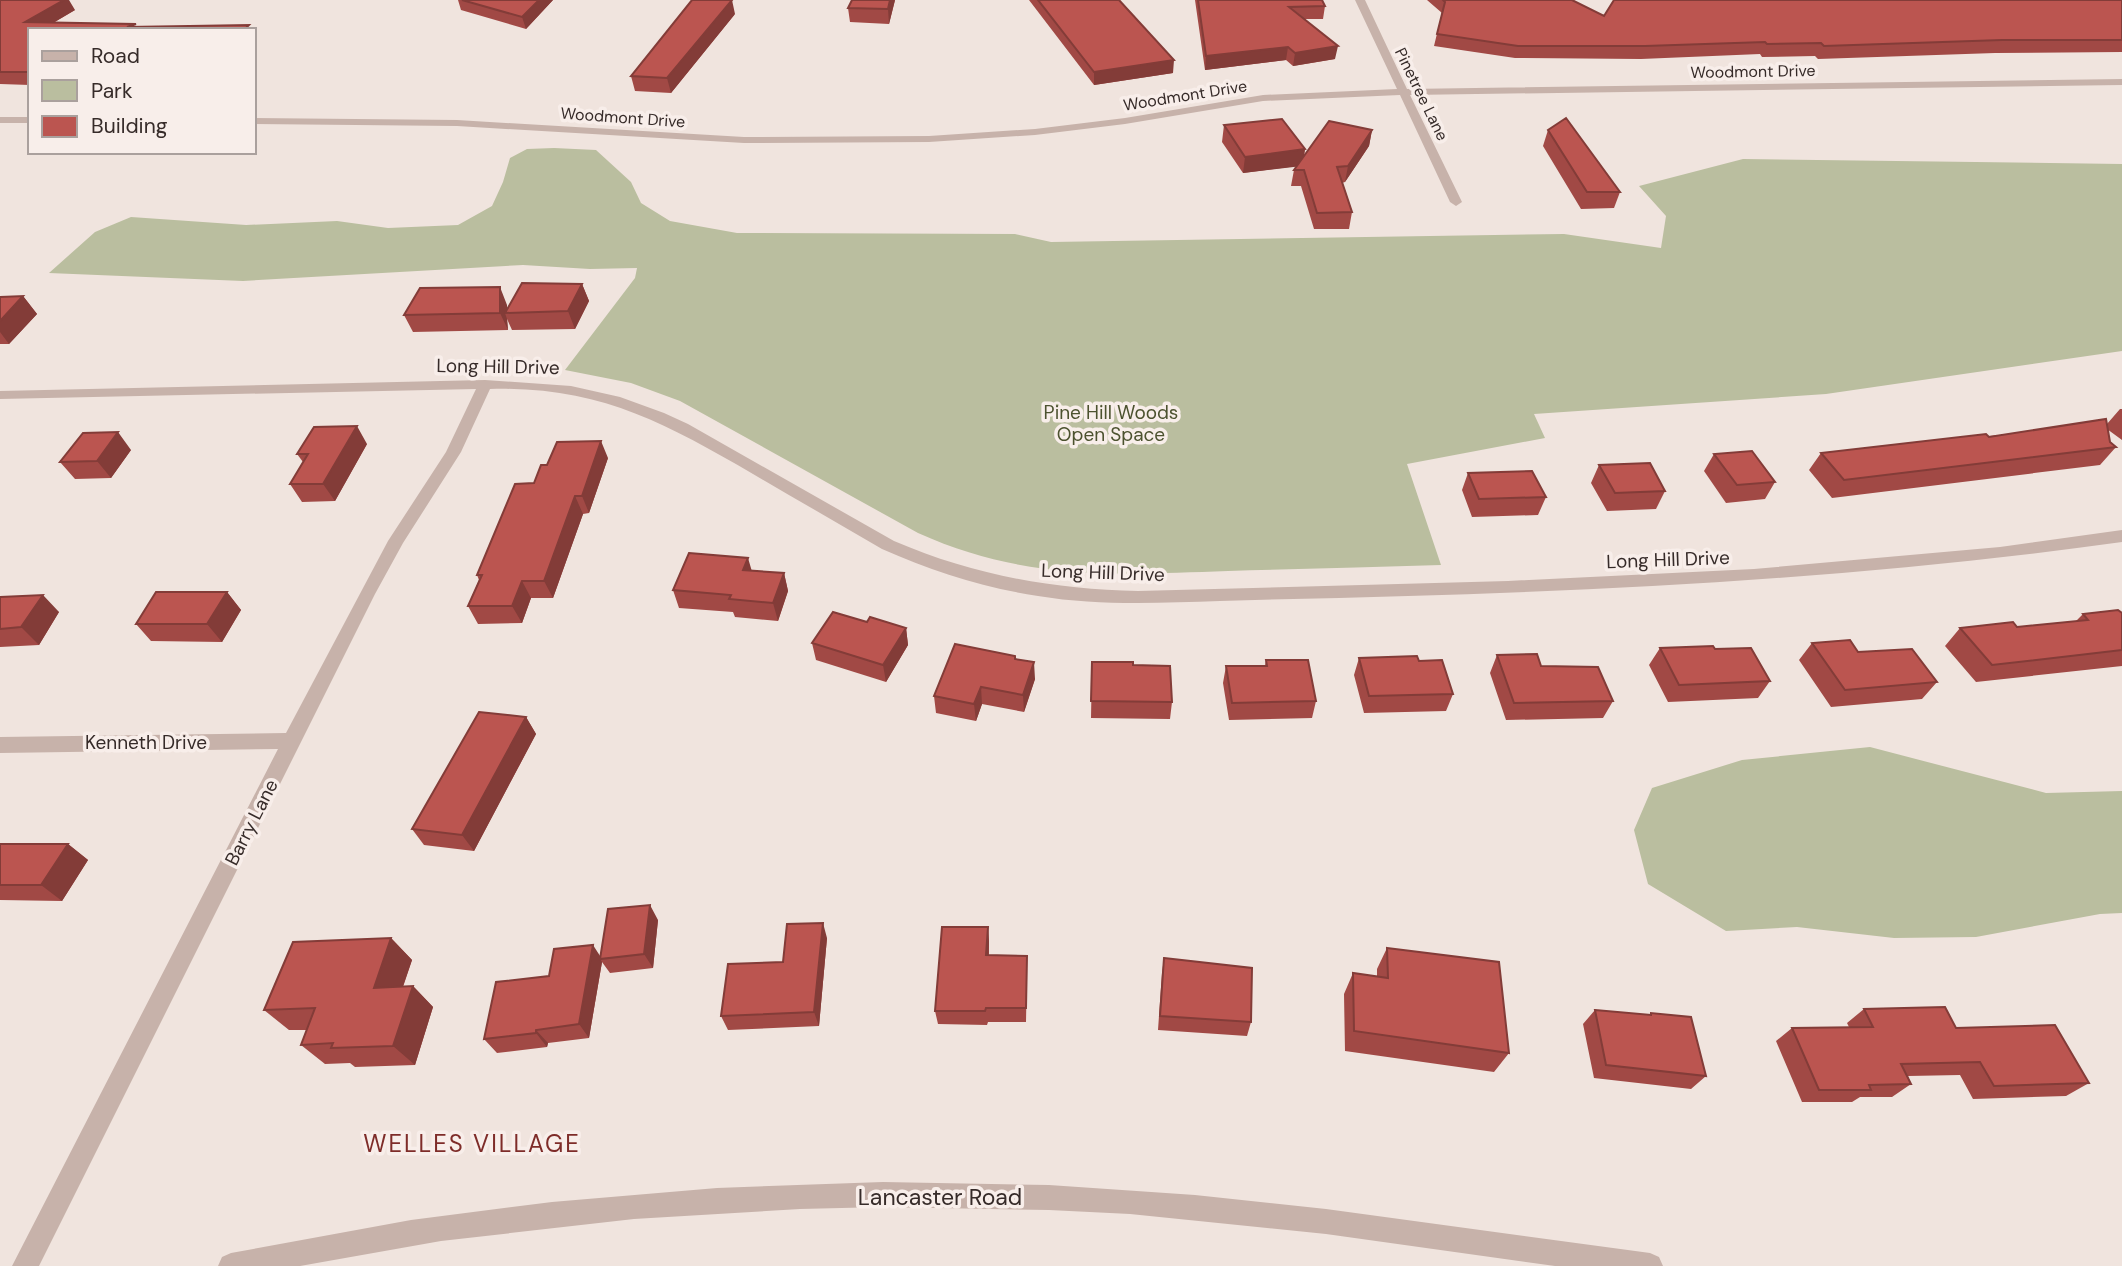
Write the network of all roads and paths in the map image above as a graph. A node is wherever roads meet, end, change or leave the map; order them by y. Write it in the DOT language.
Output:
graph roads {
  1 [pos="1360,0"];
  2 [pos="2122,82"];
  3 [pos="1403,91"];
  4 [pos="0,120"];
  5 [pos="28,120"];
  6 [pos="256,121"];
  7 [pos="1456,202"];
  8 [pos="485,384"];
  9 [pos="0,395"];
  10 [pos="2122,536"];
  11 [pos="292,741"];
  12 [pos="0,745"];
  13 [pos="25,1266"];
  14 [pos="230,1266"];
  15 [pos="1650,1266"];
  1 -- 3 [label="street, Pinetree Lane"];
  2 -- 3 [label="street, Woodmont Drive"];
  3 -- 6 [label="street, Woodmont Drive"];
  3 -- 7 [label="street, Pinetree Lane"];
  4 -- 5 [label="street"];
  8 -- 9 [label="street, Long Hill Drive"];
  8 -- 10 [label="street, Long Hill Drive"];
  8 -- 11 [label="street, Barry Lane"];
  11 -- 12 [label="street, Kenneth Drive"];
  11 -- 13 [label="street, Barry Lane"];
  14 -- 15 [label="street, Lancaster Road"];
}
